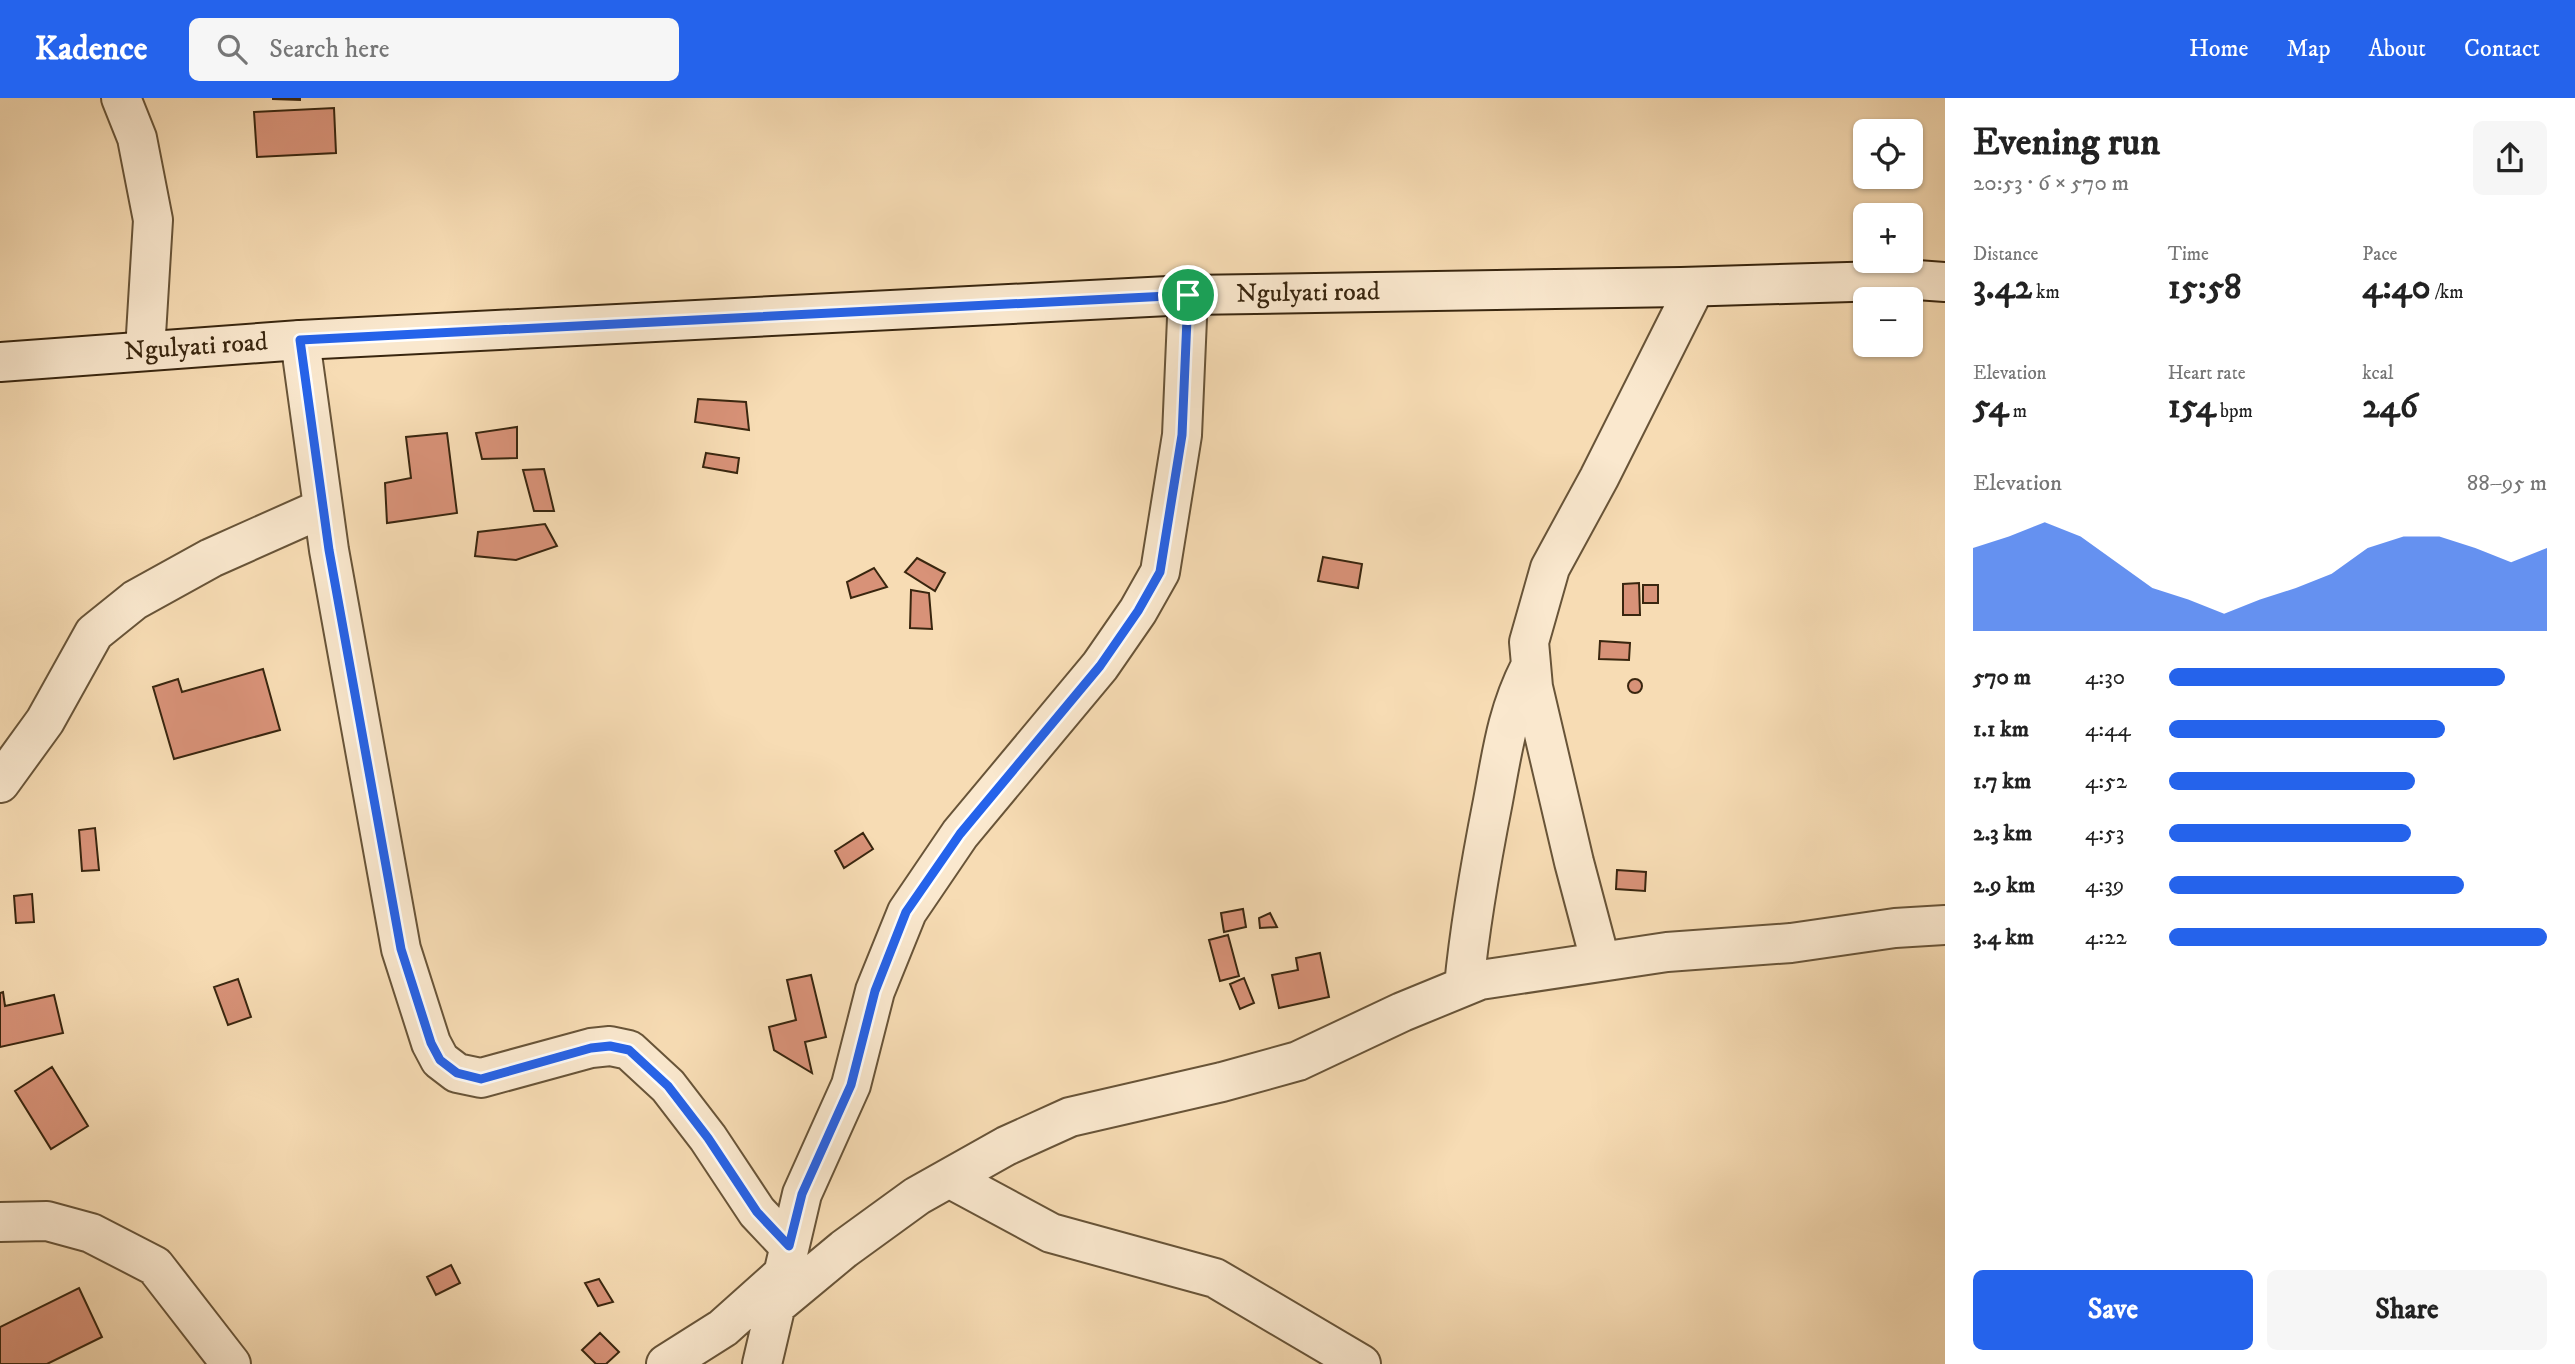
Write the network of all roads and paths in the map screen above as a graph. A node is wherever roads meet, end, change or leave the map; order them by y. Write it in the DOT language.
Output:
graph roads {
  1 [pos="121,98"];
  2 [pos="1945,282"];
  3 [pos="1695,287"];
  4 [pos="1188,295"];
  5 [pos="300,340"];
  6 [pos="145,351"];
  7 [pos="0,362"];
  8 [pos="323,508"];
  9 [pos="1530,667"];
  10 [pos="0,783"];
  11 [pos="1945,925"];
  12 [pos="1600,960"];
  13 [pos="1464,986"];
  14 [pos="949,1178"];
  15 [pos="0,1222"];
  16 [pos="781,1277"];
  17 [pos="231,1364"];
  18 [pos="666,1364"];
  19 [pos="762,1364"];
  20 [pos="1361,1364"];
  1 -- 6 [label="street"];
  2 -- 3 [label="street, Ngulyati road"];
  3 -- 4 [label="street, Ngulyati road"];
  3 -- 9 [label="street"];
  4 -- 5 [label="street, Ngulyati road"];
  4 -- 16 [label="street"];
  5 -- 6 [label="street, Ngulyati road"];
  5 -- 8 [label="street"];
  6 -- 7 [label="street, Ngulyati road"];
  8 -- 10 [label="street"];
  8 -- 16 [label="street"];
  9 -- 12 [label="street"];
  9 -- 13 [label="street"];
  11 -- 12 [label="street"];
  12 -- 13 [label="street"];
  13 -- 14 [label="street"];
  14 -- 16 [label="street"];
  14 -- 20 [label="street"];
  15 -- 17 [label="street"];
  16 -- 18 [label="street"];
  16 -- 19 [label="street"];
}
